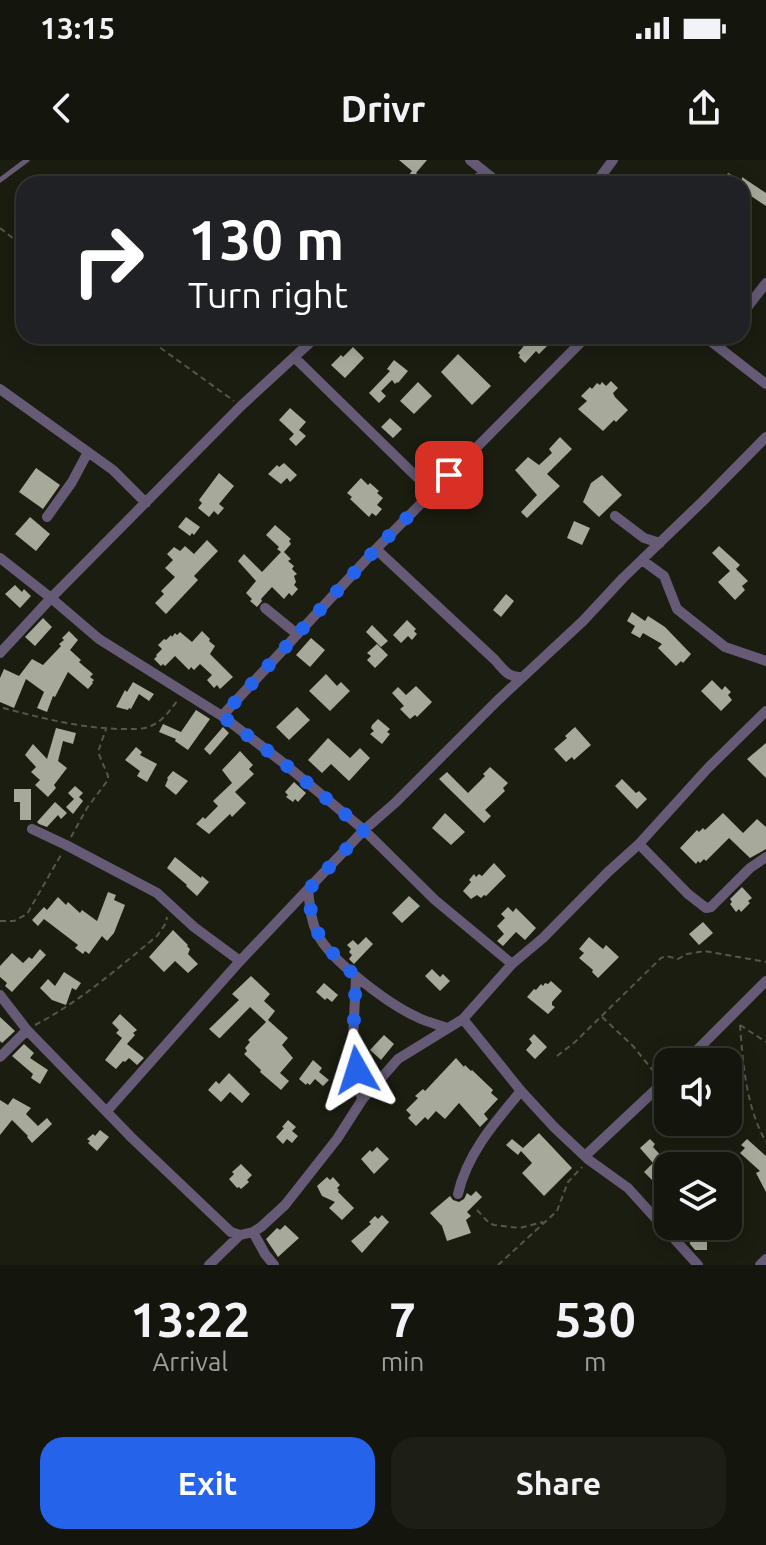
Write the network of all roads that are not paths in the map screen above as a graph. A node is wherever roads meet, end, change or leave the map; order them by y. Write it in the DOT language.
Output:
graph roads {
  1 [pos="27,160"];
  2 [pos="470,160"];
  3 [pos="484,172"];
  4 [pos="480,176"];
  5 [pos="489,176"];
  6 [pos="0,180"];
  7 [pos="766,283"];
  8 [pos="750,304"];
  9 [pos="309,344"];
  10 [pos="579,344"];
  11 [pos="714,344"];
  12 [pos="717,346"];
  13 [pos="295,358"];
  14 [pos="766,384"];
  15 [pos="0,389"];
  16 [pos="766,437"];
  17 [pos="88,452"];
  18 [pos="432,492"];
  19 [pos="146,503"];
  20 [pos="615,516"];
  21 [pos="47,517"];
  22 [pos="660,543"];
  23 [pos="376,549"];
  24 [pos="0,558"];
  25 [pos="642,560"];
  26 [pos="51,598"];
  27 [pos="265,608"];
  28 [pos="297,634"];
  29 [pos="766,652"];
  30 [pos="0,653"];
  31 [pos="740,653"];
  32 [pos="766,661"];
  33 [pos="523,677"];
  34 [pos="766,711"];
  35 [pos="222,716"];
  36 [pos="32,829"];
  37 [pos="364,830"];
  38 [pos="639,844"];
  39 [pos="766,857"];
  40 [pos="308,890"];
  41 [pos="240,961"];
  42 [pos="512,964"];
  43 [pos="356,977"];
  44 [pos="766,981"];
  45 [pos="0,995"];
  46 [pos="463,1019"];
  47 [pos="447,1028"];
  48 [pos="27,1030"];
  49 [pos="699,1048"];
  50 [pos="0,1057"];
  51 [pos="521,1091"];
  52 [pos="654,1092"];
  53 [pos="362,1100"];
  54 [pos="107,1111"];
  55 [pos="587,1158"];
  56 [pos="458,1194"];
  57 [pos="253,1232"];
  58 [pos="240,1235"];
  59 [pos="766,1259"];
  60 [pos="209,1265"];
  61 [pos="274,1265"];
  62 [pos="698,1265"];
  63 [pos="760,1265"];
  1 -- 6 [label="lane"];
  2 -- 3 [label="street"];
  3 -- 4 [label="street"];
  3 -- 5 [label="street"];
  7 -- 8 [label="street"];
  9 -- 13 [label="street"];
  10 -- 18 [label="street"];
  11 -- 12 [label="street"];
  12 -- 14 [label="street"];
  13 -- 18 [label="street"];
  13 -- 19 [label="street"];
  15 -- 17 [label="street"];
  16 -- 22 [label="street"];
  17 -- 19 [label="street"];
  17 -- 21 [label="street"];
  18 -- 23 [label="street"];
  19 -- 26 [label="street"];
  20 -- 22 [label="street"];
  22 -- 25 [label="street"];
  23 -- 28 [label="street"];
  23 -- 33 [label="street"];
  24 -- 26 [label="street"];
  25 -- 31 [label="street"];
  25 -- 33 [label="street"];
  26 -- 30 [label="street"];
  26 -- 35 [label="street"];
  27 -- 28 [label="street"];
  28 -- 35 [label="street"];
  29 -- 31 [label="street"];
  31 -- 32 [label="street"];
  33 -- 37 [label="street"];
  34 -- 38 [label="street"];
  35 -- 37 [label="street"];
  36 -- 41 [label="street"];
  37 -- 40 [label="street"];
  37 -- 42 [label="street"];
  38 -- 39 [label="street"];
  38 -- 42 [label="street"];
  40 -- 41 [label="street"];
  40 -- 43 [label="street"];
  41 -- 54 [label="street"];
  42 -- 46 [label="street"];
  43 -- 47 [label="street"];
  43 -- 53 [label="street"];
  44 -- 49 [label="street"];
  45 -- 48 [label="street"];
  46 -- 47 [label="street"];
  46 -- 51 [label="street"];
  47 -- 53 [label="street"];
  48 -- 50 [label="street"];
  48 -- 54 [label="street"];
  51 -- 55 [label="street"];
  51 -- 56 [label="street"];
  52 -- 55 [label="street"];
  53 -- 57 [label="street"];
  54 -- 58 [label="street"];
  55 -- 62 [label="street"];
  57 -- 58 [label="street"];
  57 -- 61 [label="street"];
  58 -- 60 [label="street"];
  59 -- 63 [label="street"];
}
